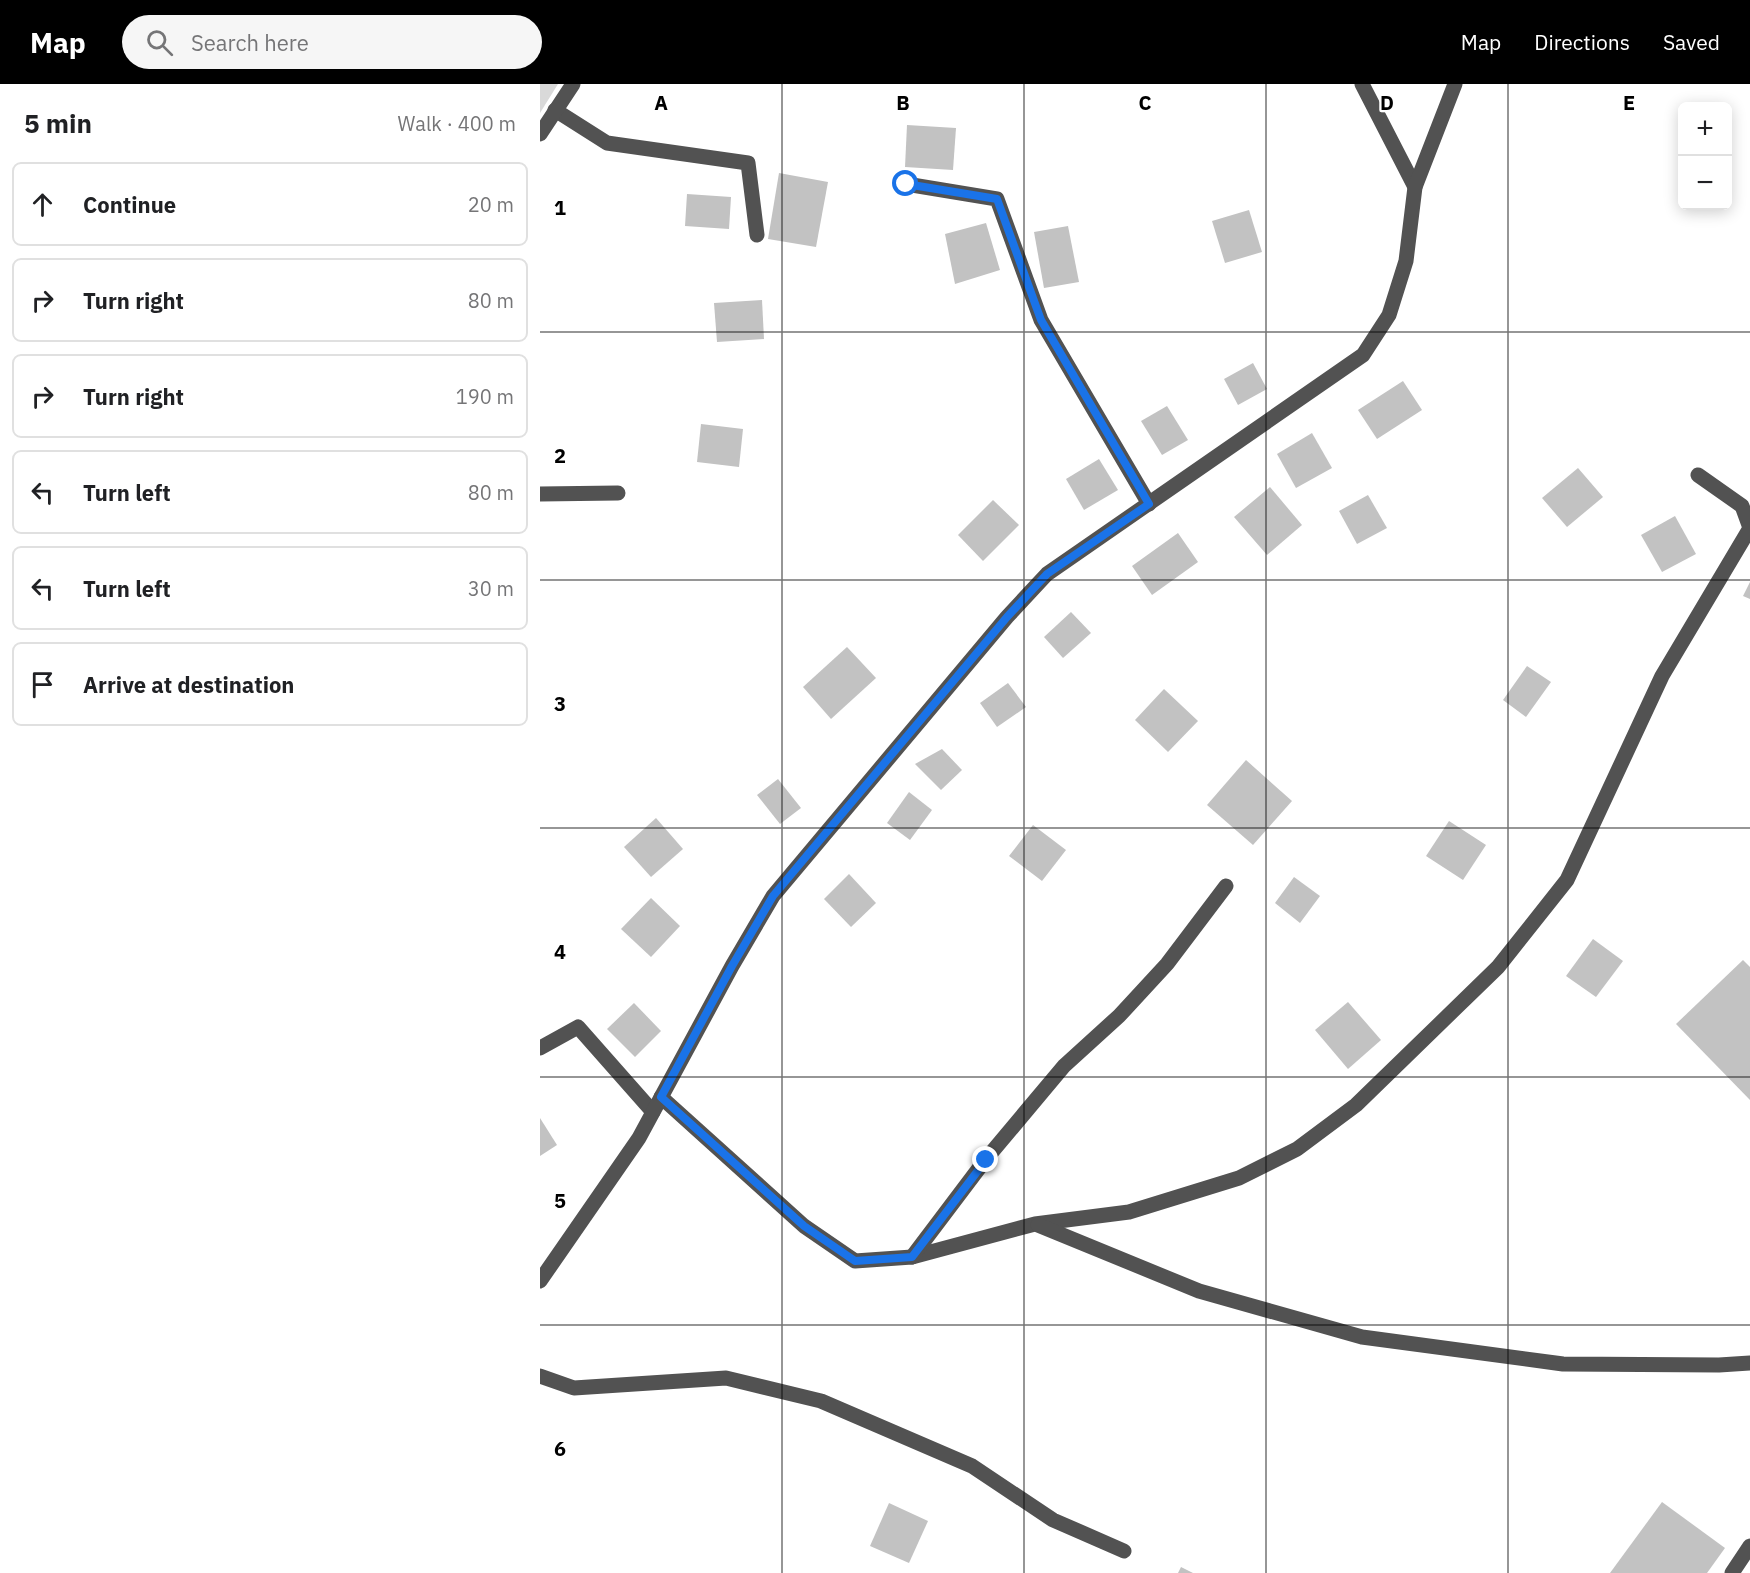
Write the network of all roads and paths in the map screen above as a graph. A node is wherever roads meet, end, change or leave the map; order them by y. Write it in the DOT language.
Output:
graph roads {
  1 [pos="573,84"];
  2 [pos="1362,84"];
  3 [pos="1455,84"];
  4 [pos="555,110"];
  5 [pos="540,134"];
  6 [pos="906,184"];
  7 [pos="1415,188"];
  8 [pos="758,235"];
  9 [pos="1698,474"];
  10 [pos="618,493"];
  11 [pos="540,494"];
  12 [pos="1149,504"];
  13 [pos="1226,886"];
  14 [pos="540,1048"];
  15 [pos="661,1097"];
  16 [pos="653,1112"];
  17 [pos="1035,1224"];
  18 [pos="912,1257"];
  19 [pos="540,1281"];
  20 [pos="1750,1363"];
  21 [pos="540,1376"];
  22 [pos="1750,1546"];
  23 [pos="1124,1551"];
  24 [pos="1732,1573"];
  1 -- 4 [label="street"];
  2 -- 7 [label="street"];
  3 -- 7 [label="street"];
  4 -- 5 [label="street"];
  4 -- 8 [label="street"];
  6 -- 12 [label="street"];
  7 -- 12 [label="street"];
  9 -- 17 [label="street"];
  10 -- 11 [label="street"];
  12 -- 15 [label="street"];
  13 -- 18 [label="street"];
  14 -- 16 [label="street"];
  15 -- 16 [label="street"];
  15 -- 18 [label="street"];
  16 -- 19 [label="street"];
  17 -- 18 [label="street"];
  17 -- 20 [label="street"];
  21 -- 23 [label="street"];
  22 -- 24 [label="street"];
}
